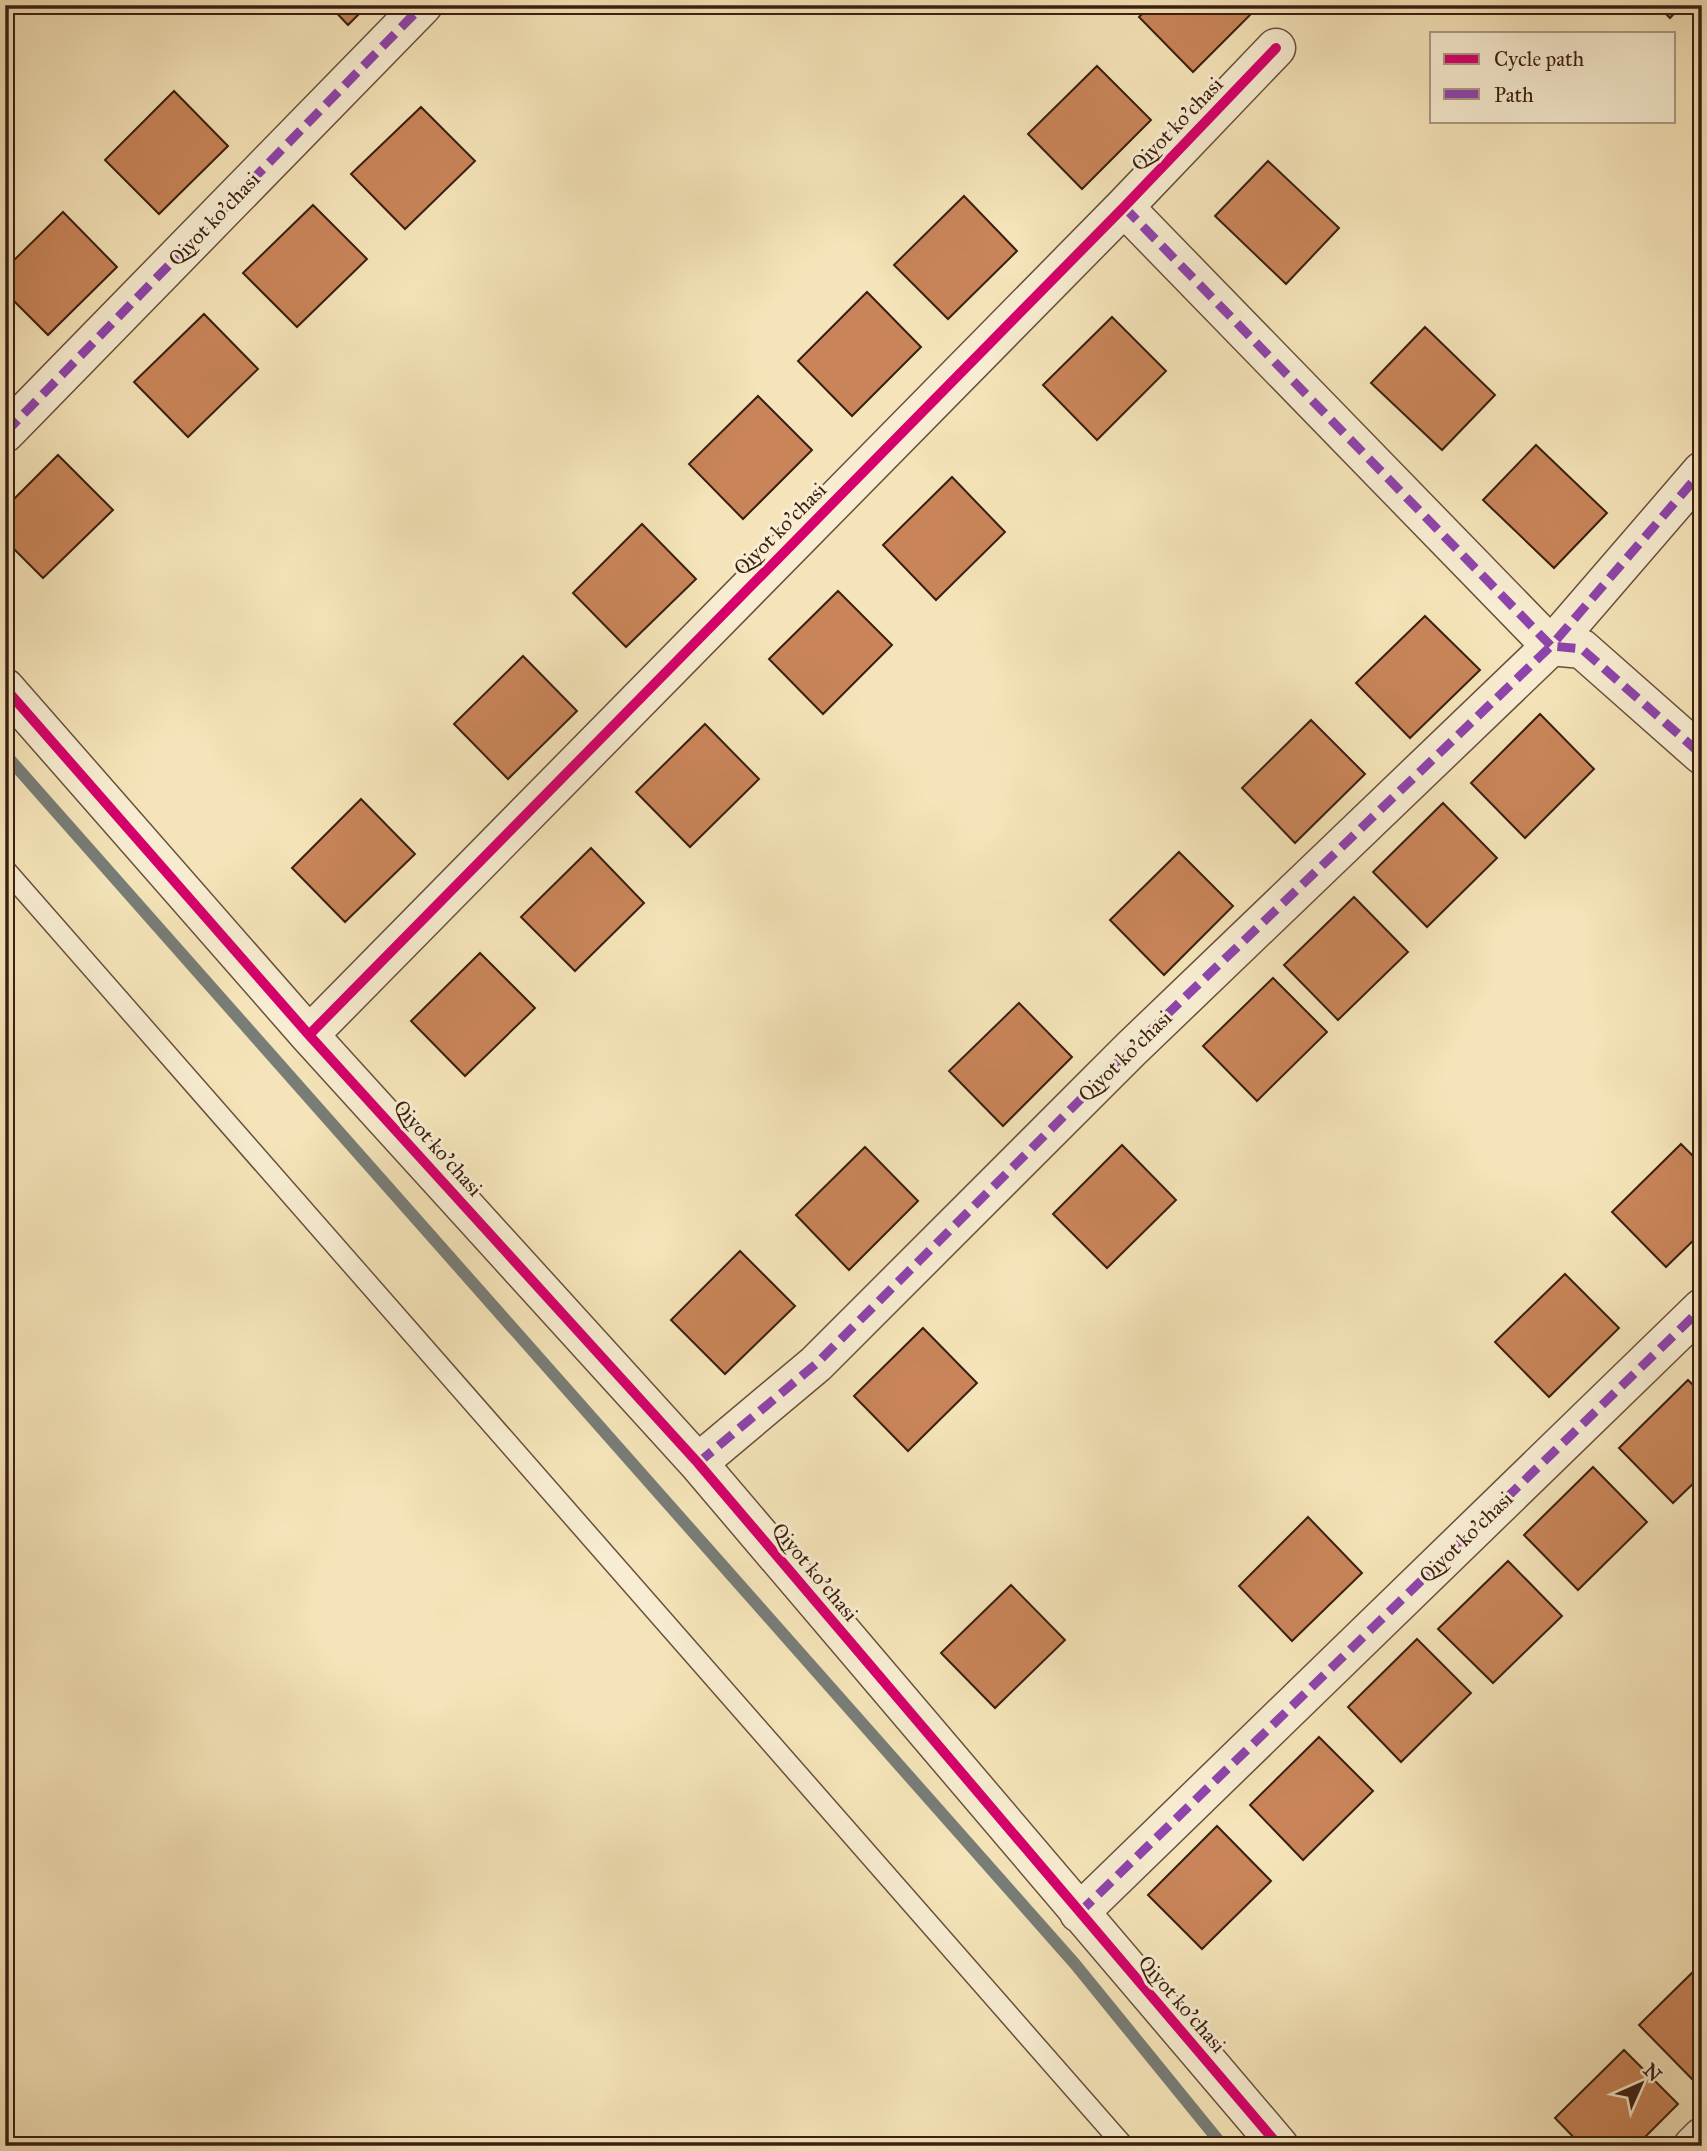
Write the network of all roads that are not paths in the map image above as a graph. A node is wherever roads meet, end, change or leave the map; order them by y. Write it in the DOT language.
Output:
graph roads {
  1 [pos="423,5"];
  2 [pos="1276,48"];
  3 [pos="1124,208"];
  4 [pos="5,433"];
  5 [pos="1702,471"];
  6 [pos="1551,646"];
  7 [pos="5,688"];
  8 [pos="1702,755"];
  9 [pos="5,869"];
  10 [pos="309,1035"];
  11 [pos="1702,1308"];
  12 [pos="698,1463"];
  13 [pos="1079,1913"];
  14 [pos="1702,2137"];
  15 [pos="1124,2146"];
  16 [pos="1279,2146"];
  17 [pos="1693,2146"];
  1 -- 4 [label="street, Qiyot ko'chasi"];
  2 -- 3 [label="street, Qiyot ko'chasi"];
  3 -- 6 [label="street"];
  3 -- 10 [label="street, Qiyot ko'chasi"];
  5 -- 6 [label="street, Qiyot ko'chasi"];
  6 -- 8 [label="street"];
  6 -- 12 [label="street, Qiyot ko'chasi"];
  7 -- 10 [label="street, Qiyot ko'chasi"];
  9 -- 15 [label="lane"];
  10 -- 12 [label="street, Qiyot ko'chasi"];
  11 -- 13 [label="street, Qiyot ko'chasi"];
  12 -- 13 [label="street, Qiyot ko'chasi"];
  13 -- 16 [label="street, Qiyot ko'chasi"];
  14 -- 17 [label="street"];
}
